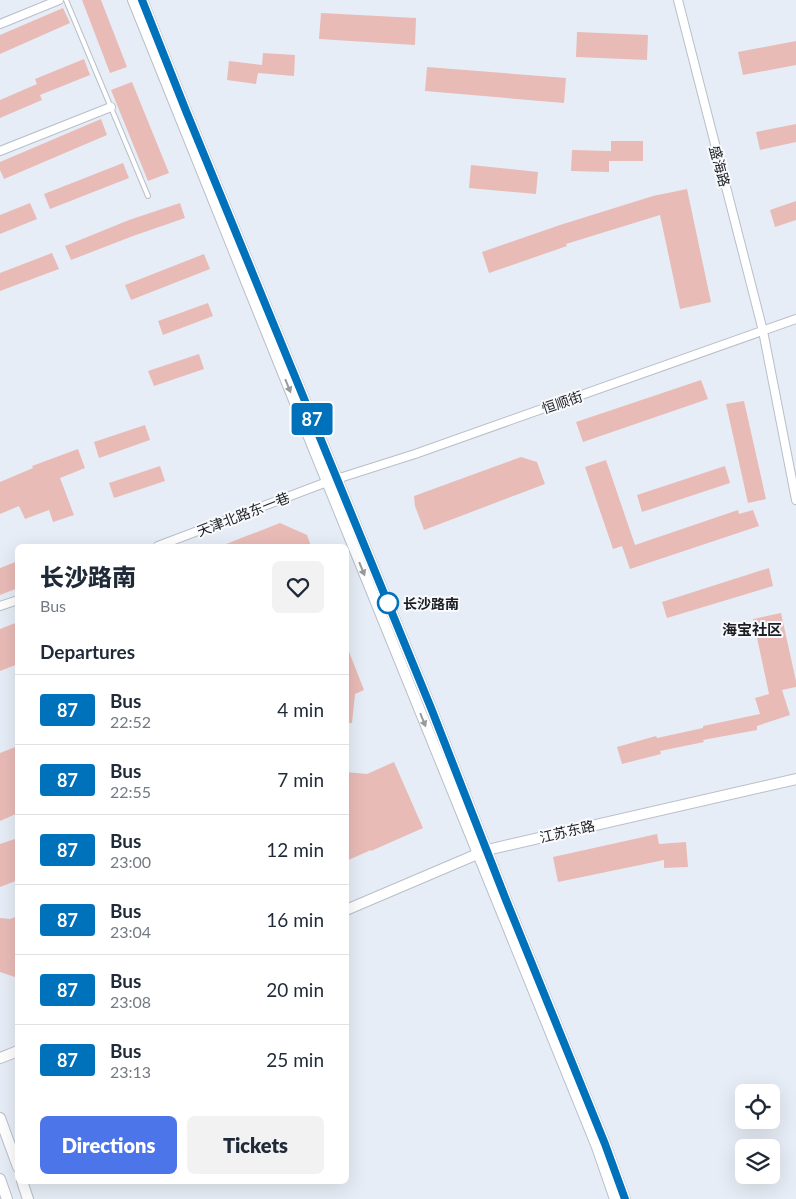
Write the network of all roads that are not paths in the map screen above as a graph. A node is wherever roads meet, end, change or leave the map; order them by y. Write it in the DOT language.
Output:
graph roads {
  1 [pos="59,0"];
  2 [pos="66,0"];
  3 [pos="133,0"];
  4 [pos="142,0"];
  5 [pos="678,0"];
  6 [pos="0,24"];
  7 [pos="111,107"];
  8 [pos="0,151"];
  9 [pos="148,196"];
  10 [pos="796,319"];
  11 [pos="763,331"];
  12 [pos="332,481"];
  13 [pos="796,500"];
  14 [pos="163,544"];
  15 [pos="15,601"];
  16 [pos="0,606"];
  17 [pos="796,778"];
  18 [pos="482,852"];
  19 [pos="349,909"];
  20 [pos="15,1052"];
  21 [pos="0,1058"];
  22 [pos="0,1118"];
  23 [pos="15,1159"];
  24 [pos="0,1180"];
  25 [pos="23,1184"];
  26 [pos="8,1199"];
  27 [pos="28,1199"];
  28 [pos="614,1199"];
  29 [pos="625,1199"];
  1 -- 6 [label="street"];
  2 -- 7 [label="lane"];
  3 -- 12 [label="street, one-way"];
  4 -- 12 [label="street"];
  5 -- 11 [label="street, 盛海路"];
  7 -- 8 [label="street"];
  7 -- 9 [label="lane"];
  10 -- 11 [label="street, 恒顺街"];
  11 -- 12 [label="street, 恒顺街"];
  11 -- 13 [label="street, 盛海路"];
  12 -- 14 [label="street, 天津北路东一巷"];
  12 -- 18 [label="street"];
  15 -- 16 [label="street"];
  17 -- 18 [label="street, 江苏东路"];
  18 -- 19 [label="street, 江苏东路"];
  18 -- 28 [label="street"];
  18 -- 29 [label="street"];
  20 -- 21 [label="street"];
  22 -- 23 [label="street"];
  24 -- 26 [label="street"];
  25 -- 27 [label="street"];
}
